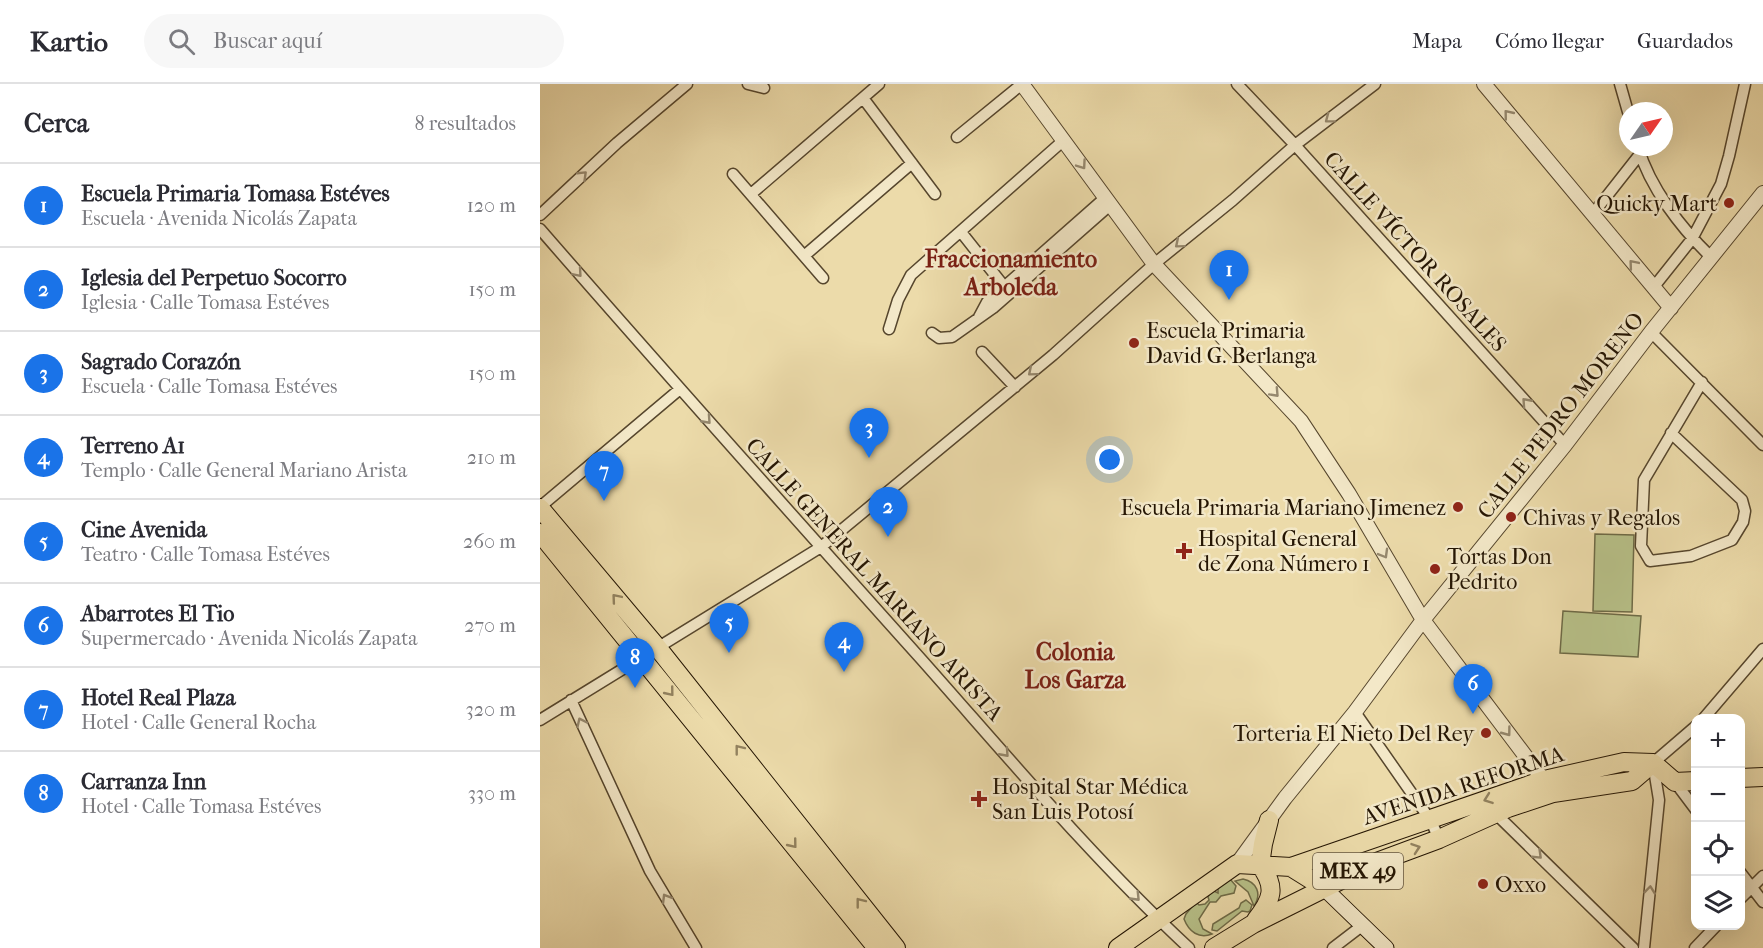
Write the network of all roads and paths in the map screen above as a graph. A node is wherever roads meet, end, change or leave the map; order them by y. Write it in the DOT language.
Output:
graph roads {
  1 [pos="687,84"];
  2 [pos="748,84"];
  3 [pos="879,84"];
  4 [pos="1022,84"];
  5 [pos="1237,84"];
  6 [pos="1375,84"];
  7 [pos="1484,84"];
  8 [pos="1620,84"];
  9 [pos="1745,84"];
  10 [pos="764,88"];
  11 [pos="863,98"];
  12 [pos="1625,102"];
  13 [pos="957,137"];
  14 [pos="1064,140"];
  15 [pos="1294,145"];
  16 [pos="1635,156"];
  17 [pos="1642,156"];
  18 [pos="912,163"];
  19 [pos="733,174"];
  20 [pos="1763,193"];
  21 [pos="751,194"];
  22 [pos="935,194"];
  23 [pos="1108,202"];
  24 [pos="540,215"];
  25 [pos="1592,215"];
  26 [pos="540,229"];
  27 [pos="961,232"];
  28 [pos="1692,239"];
  29 [pos="804,256"];
  30 [pos="1711,257"];
  31 [pos="1154,264"];
  32 [pos="823,278"];
  33 [pos="1653,288"];
  34 [pos="1007,290"];
  35 [pos="1671,308"];
  36 [pos="888,329"];
  37 [pos="1651,332"];
  38 [pos="932,333"];
  39 [pos="982,352"];
  40 [pos="1702,382"];
  41 [pos="1015,387"];
  42 [pos="680,389"];
  43 [pos="1671,433"];
  44 [pos="1565,445"];
  45 [pos="1763,445"];
  46 [pos="540,507"];
  47 [pos="540,533"];
  48 [pos="821,547"];
  49 [pos="1423,620"];
  50 [pos="657,647"];
  51 [pos="1763,649"];
  52 [pos="642,658"];
  53 [pos="571,700"];
  54 [pos="1354,712"];
  55 [pos="1707,714"];
  56 [pos="540,720"];
  57 [pos="1691,730"];
  58 [pos="1653,763"];
  59 [pos="1763,777"];
  60 [pos="1745,778"];
  61 [pos="1691,781"];
  62 [pos="1675,782"];
  63 [pos="1548,786"];
  64 [pos="1691,804"];
  65 [pos="1502,811"];
  66 [pos="1269,820"];
  67 [pos="1431,821"];
  68 [pos="1439,839"];
  69 [pos="1237,864"];
  70 [pos="1260,865"];
  71 [pos="1291,867"];
  72 [pos="1743,876"];
  73 [pos="1763,876"];
  74 [pos="1323,887"];
  75 [pos="1751,887"];
  76 [pos="1745,893"];
  77 [pos="1763,902"];
  78 [pos="1158,919"];
  79 [pos="1253,924"];
  80 [pos="1363,925"];
  81 [pos="1712,930"];
  82 [pos="696,948"];
  83 [pos="877,948"];
  84 [pos="896,948"];
  85 [pos="1118,948"];
  86 [pos="1189,948"];
  87 [pos="1214,948"];
  88 [pos="1332,948"];
  89 [pos="1386,948"];
  90 [pos="1633,948"];
  91 [pos="1644,948"];
  92 [pos="1695,948"];
  24 -- 1 [label="street, one-way"];
  2 -- 10 [label="street"];
  3 -- 11 [label="street"];
  4 -- 13 [label="street"];
  4 -- 14 [label="street"];
  5 -- 15 [label="street, CALLE VÍCTOR ROSALES"];
  6 -- 15 [label="street, one-way"];
  25 -- 7 [label="street, one-way"];
  8 -- 12 [label="street"];
  9 -- 28 [label="street"];
  11 -- 18 [label="street"];
  11 -- 21 [label="street"];
  14 -- 23 [label="street, one-way"];
  14 -- 27 [label="street"];
  15 -- 31 [label="street, one-way"];
  44 -- 15 [label="street, CALLE VÍCTOR ROSALES, one-way"];
  16 -- 25 [label="street"];
  17 -- 28 [label="street"];
  18 -- 22 [label="street"];
  18 -- 29 [label="street"];
  19 -- 21 [label="street"];
  20 -- 30 [label="street, CALLE PEDRO MORENO"];
  21 -- 29 [label="street"];
  23 -- 31 [label="street"];
  23 -- 34 [label="street"];
  33 -- 25 [label="street, one-way"];
  26 -- 42 [label="street, CALLE GENERAL MARIANO ARISTA, one-way"];
  27 -- 34 [label="street"];
  27 -- 36 [label="street"];
  28 -- 30 [label="street"];
  28 -- 33 [label="street"];
  29 -- 32 [label="street"];
  30 -- 35 [label="street, CALLE PEDRO MORENO"];
  31 -- 41 [label="street, one-way"];
  31 -- 49 [label="street, one-way"];
  33 -- 35 [label="street"];
  34 -- 38 [label="street"];
  35 -- 37 [label="street, CALLE PEDRO MORENO"];
  37 -- 40 [label="street"];
  37 -- 44 [label="street, CALLE PEDRO MORENO"];
  39 -- 41 [label="street"];
  40 -- 43 [label="street"];
  40 -- 45 [label="street"];
  41 -- 48 [label="street"];
  42 -- 46 [label="street"];
  42 -- 48 [label="street, CALLE GENERAL MARIANO ARISTA, one-way"];
  43 -- 43 [label="street"];
  44 -- 49 [label="street, CALLE PEDRO MORENO"];
  50 -- 46 [label="main road, one-way"];
  47 -- 52 [label="main road"];
  48 -- 50 [label="street"];
  48 -- 78 [label="street, CALLE GENERAL MARIANO ARISTA, one-way"];
  49 -- 54 [label="street, CALLE PEDRO MORENO"];
  49 -- 63 [label="street, one-way"];
  50 -- 52 [label="street"];
  84 -- 50 [label="main road, one-way"];
  51 -- 55 [label="street"];
  52 -- 53 [label="street"];
  52 -- 83 [label="main road, one-way"];
  53 -- 56 [label="street"];
  82 -- 53 [label="street, one-way"];
  54 -- 66 [label="street, CALLE PEDRO MORENO"];
  54 -- 67 [label="street"];
  57 -- 58 [label="street"];
  58 -- 62 [label="main road"];
  58 -- 63 [label="main road, AVENIDA REFORMA"];
  91 -- 58 [label="street, one-way"];
  59 -- 60 [label="main road"];
  61 -- 62 [label="main road"];
  62 -- 64 [label="street"];
  63 -- 65 [label="main road, AVENIDA REFORMA"];
  63 -- 67 [label="main road, AVENIDA REFORMA, one-way"];
  65 -- 68 [label="main road, AVENIDA REFORMA / MEX 49"];
  65 -- 90 [label="street, one-way"];
  66 -- 69 [label="street, CALLE PEDRO MORENO"];
  66 -- 70 [label="main road"];
  67 -- 68 [label="street"];
  67 -- 71 [label="main road, AVENIDA REFORMA"];
  74 -- 68 [label="main road, AVENIDA REFORMA / MEX 49, one-way"];
  69 -- 70 [label="main road"];
  69 -- 78 [label="main road"];
  70 -- 71 [label="main road"];
  70 -- 79 [label="main road"];
  71 -- 74 [label="main road"];
  72 -- 75 [label="street"];
  73 -- 75 [label="street"];
  74 -- 79 [label="main road, AVENIDA REFORMA / MEX 49"];
  74 -- 80 [label="main road"];
  75 -- 76 [label="street"];
  75 -- 77 [label="street"];
  78 -- 85 [label="main road"];
  78 -- 86 [label="street, CALLE GENERAL MARIANO ARISTA"];
  79 -- 87 [label="main road, AVENIDA REFORMA / MEX 49"];
  80 -- 88 [label="street"];
  80 -- 89 [label="main road"];
  81 -- 92 [label="street"];
}
